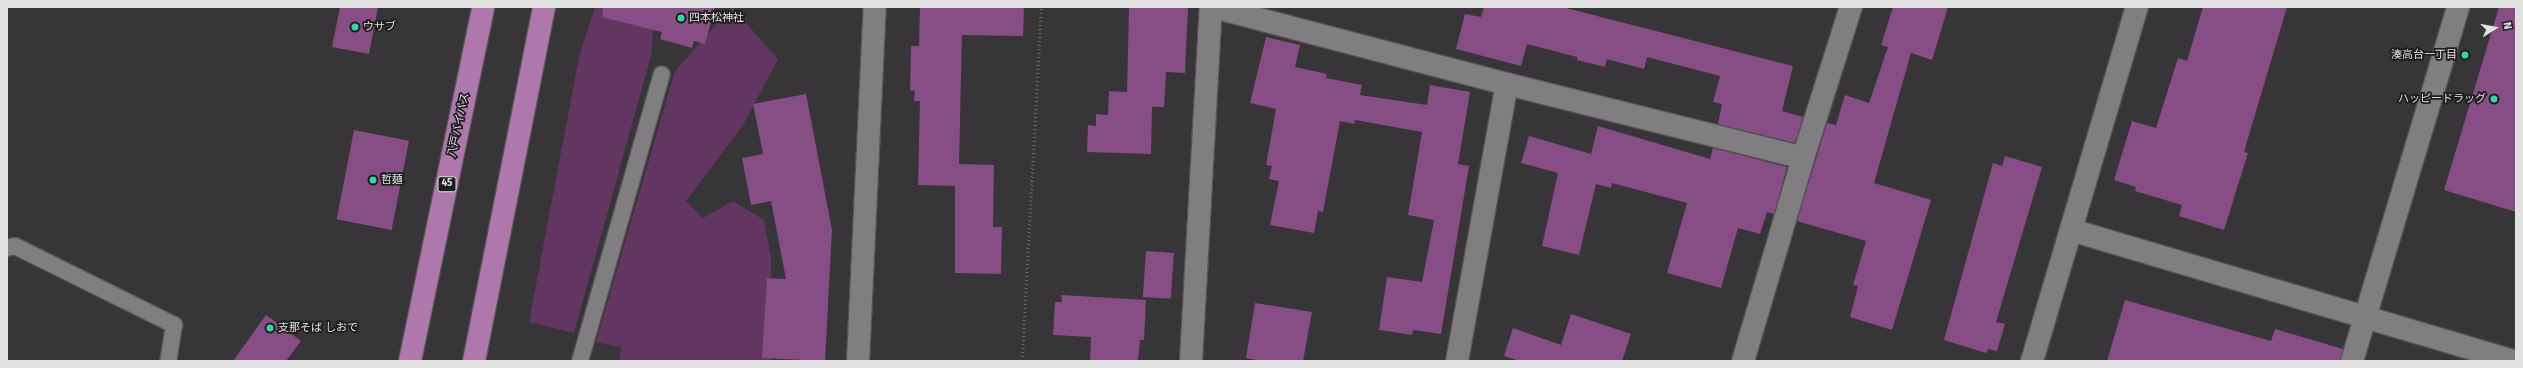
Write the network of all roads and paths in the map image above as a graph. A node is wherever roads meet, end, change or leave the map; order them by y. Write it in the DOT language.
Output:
graph roads {
  1 [pos="483,7"];
  2 [pos="544,7"];
  3 [pos="875,7"];
  4 [pos="1041,7"];
  5 [pos="1212,7"];
  6 [pos="1851,7"];
  7 [pos="2137,7"];
  8 [pos="2458,7"];
  9 [pos="662,74"];
  10 [pos="1507,84"];
  11 [pos="1803,158"];
  12 [pos="2071,230"];
  13 [pos="7,248"];
  14 [pos="2365,316"];
  15 [pos="168,361"];
  16 [pos="410,361"];
  17 [pos="474,361"];
  18 [pos="580,361"];
  19 [pos="858,361"];
  20 [pos="1022,361"];
  21 [pos="1191,361"];
  22 [pos="1457,361"];
  23 [pos="1743,361"];
  24 [pos="2032,361"];
  25 [pos="2352,361"];
  26 [pos="2514,361"];
  1 -- 16 [label="highway, 八戸バイパス / 45"];
  2 -- 17 [label="highway"];
  3 -- 19 [label="street"];
  4 -- 20 [label="path"];
  5 -- 10 [label="street"];
  5 -- 21 [label="street"];
  6 -- 11 [label="street"];
  7 -- 12 [label="street"];
  8 -- 14 [label="street"];
  9 -- 18 [label="lane"];
  10 -- 11 [label="street"];
  10 -- 22 [label="street"];
  11 -- 23 [label="street"];
  12 -- 14 [label="street"];
  12 -- 24 [label="street"];
  13 -- 15 [label="lane"];
  14 -- 25 [label="street"];
  14 -- 26 [label="street"];
}
